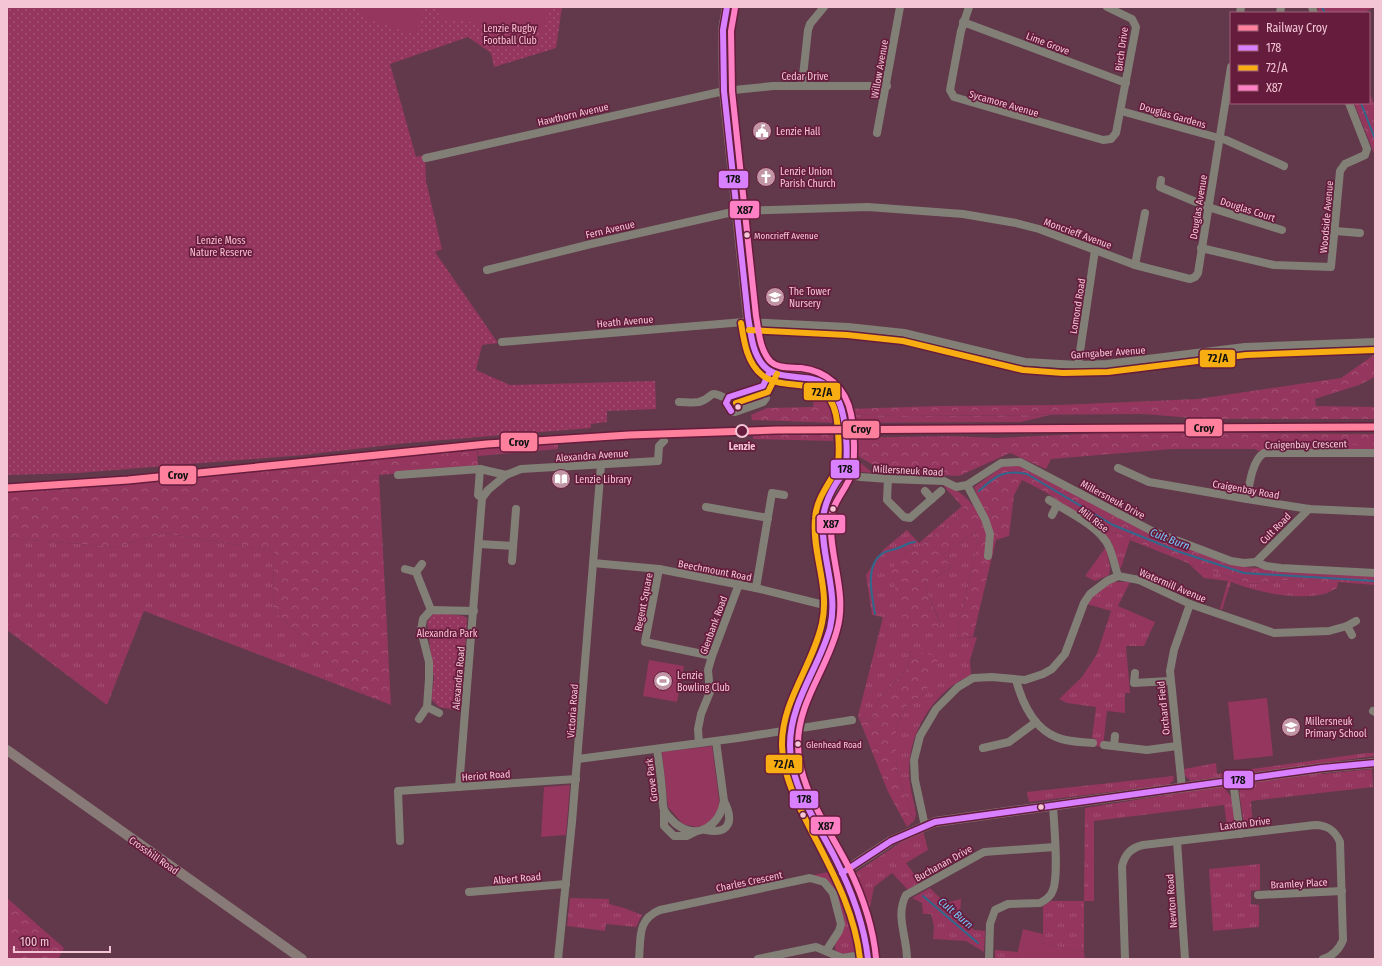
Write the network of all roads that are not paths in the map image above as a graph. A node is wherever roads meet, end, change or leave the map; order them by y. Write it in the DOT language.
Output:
graph roads {
  1 [pos="727,7"];
  2 [pos="824,7"];
  3 [pos="900,7"];
  4 [pos="969,7"];
  5 [pos="1107,7"];
  6 [pos="963,22"];
  7 [pos="1230,73"];
  8 [pos="1126,83"];
  9 [pos="802,86"];
  10 [pos="887,86"];
  11 [pos="724,91"];
  12 [pos="1349,104"];
  13 [pos="1121,111"];
  14 [pos="878,134"];
  15 [pos="1219,138"];
  16 [pos="426,158"];
  17 [pos="1284,166"];
  18 [pos="1162,180"];
  19 [pos="1208,208"];
  20 [pos="737,211"];
  21 [pos="1145,213"];
  22 [pos="1282,230"];
  23 [pos="1335,231"];
  24 [pos="1360,233"];
  25 [pos="1201,248"];
  26 [pos="1095,250"];
  27 [pos="1135,264"];
  28 [pos="487,270"];
  29 [pos="1195,277"];
  30 [pos="749,322"];
  31 [pos="502,342"];
  32 [pos="1375,342"];
  33 [pos="1078,365"];
  34 [pos="770,371"];
  35 [pos="763,386"];
  36 [pos="727,399"];
  37 [pos="680,402"];
  38 [pos="664,441"];
  39 [pos="1375,453"];
  40 [pos="601,465"];
  41 [pos="1118,468"];
  42 [pos="480,469"];
  43 [pos="844,474"];
  44 [pos="398,475"];
  45 [pos="506,476"];
  46 [pos="888,479"];
  47 [pos="967,485"];
  48 [pos="925,491"];
  49 [pos="941,491"];
  50 [pos="784,495"];
  51 [pos="482,498"];
  52 [pos="932,499"];
  53 [pos="1247,499"];
  54 [pos="1049,500"];
  55 [pos="1058,505"];
  56 [pos="706,507"];
  57 [pos="516,509"];
  58 [pos="1309,509"];
  59 [pos="1375,512"];
  60 [pos="1052,515"];
  61 [pos="768,518"];
  62 [pos="479,544"];
  63 [pos="513,546"];
  64 [pos="988,556"];
  65 [pos="512,561"];
  66 [pos="1256,562"];
  67 [pos="593,563"];
  68 [pos="422,564"];
  69 [pos="405,569"];
  70 [pos="659,569"];
  71 [pos="416,572"];
  72 [pos="1375,573"];
  73 [pos="1118,576"];
  74 [pos="739,584"];
  75 [pos="756,588"];
  76 [pos="1190,604"];
  77 [pos="832,607"];
  78 [pos="431,610"];
  79 [pos="474,611"];
  80 [pos="1356,620"];
  81 [pos="1347,626"];
  82 [pos="1352,635"];
  83 [pos="712,656"];
  84 [pos="1134,674"];
  85 [pos="1016,680"];
  86 [pos="1170,681"];
  87 [pos="427,707"];
  88 [pos="439,712"];
  89 [pos="419,719"];
  90 [pos="852,720"];
  91 [pos="1036,722"];
  92 [pos="791,730"];
  93 [pos="1115,736"];
  94 [pos="716,741"];
  95 [pos="699,743"];
  96 [pos="1093,743"];
  97 [pos="1104,745"];
  98 [pos="1114,746"];
  99 [pos="1177,746"];
  100 [pos="983,748"];
  101 [pos="657,749"];
  102 [pos="7,750"];
  103 [pos="578,759"];
  104 [pos="1375,763"];
  105 [pos="576,779"];
  106 [pos="1233,781"];
  107 [pos="459,787"];
  108 [pos="1182,788"];
  109 [pos="1053,806"];
  110 [pos="924,826"];
  111 [pos="1240,834"];
  112 [pos="400,841"];
  113 [pos="1177,841"];
  114 [pos="1055,848"];
  115 [pos="842,873"];
  116 [pos="566,884"];
  117 [pos="1342,891"];
  118 [pos="468,892"];
  119 [pos="1258,895"];
  120 [pos="829,955"];
  121 [pos="868,957"];
  122 [pos="302,959"];
  123 [pos="558,959"];
  124 [pos="639,959"];
  125 [pos="758,959"];
  126 [pos="907,959"];
  127 [pos="989,959"];
  128 [pos="1125,959"];
  129 [pos="1185,959"];
  130 [pos="1323,959"];
  1 -- 11 [label="main road"];
  2 -- 9 [label="street"];
  3 -- 10 [label="street, Willow Avenue"];
  4 -- 6 [label="street, Sycamore Avenue"];
  5 -- 8 [label="street, Birch Drive"];
  6 -- 8 [label="street, Lime Grove"];
  6 -- 13 [label="street, Sycamore Avenue"];
  7 -- 15 [label="street, Douglas Avenue"];
  8 -- 13 [label="street, Birch Drive"];
  9 -- 10 [label="street, Cedar Drive"];
  9 -- 11 [label="street, Cedar Drive"];
  10 -- 14 [label="street, Willow Avenue"];
  11 -- 16 [label="street, Hawthorn Avenue"];
  11 -- 20 [label="main road"];
  12 -- 23 [label="street, Woodside Avenue"];
  13 -- 15 [label="street, Douglas Gardens"];
  15 -- 17 [label="street"];
  15 -- 19 [label="street, Douglas Avenue"];
  18 -- 19 [label="street, Douglas Court"];
  19 -- 22 [label="street, Douglas Court"];
  19 -- 25 [label="street, Douglas Avenue"];
  20 -- 26 [label="street, Moncrieff Avenue"];
  20 -- 28 [label="street, Fern Avenue"];
  20 -- 30 [label="main road"];
  21 -- 27 [label="street"];
  23 -- 24 [label="street"];
  23 -- 25 [label="street, Woodside Avenue"];
  25 -- 29 [label="street, Douglas Avenue"];
  26 -- 27 [label="street, Moncrieff Avenue"];
  26 -- 33 [label="street, Lomond Road"];
  27 -- 29 [label="street, Moncrieff Avenue"];
  30 -- 31 [label="street, Heath Avenue"];
  30 -- 33 [label="street, Garngaber Avenue"];
  30 -- 34 [label="main road"];
  32 -- 33 [label="street, Garngaber Avenue"];
  34 -- 35 [label="street"];
  34 -- 43 [label="main road"];
  35 -- 36 [label="street"];
  35 -- 36 [label="street"];
  36 -- 37 [label="street"];
  38 -- 40 [label="street, Alexandra Avenue"];
  39 -- 53 [label="street, Craigenbay Crescent"];
  40 -- 45 [label="street, Alexandra Avenue"];
  40 -- 67 [label="street, Victoria Road"];
  41 -- 53 [label="street, Craigenbay Road"];
  42 -- 44 [label="street"];
  42 -- 45 [label="street"];
  42 -- 51 [label="street, Alexandra Road"];
  43 -- 46 [label="street, Millersneuk Road"];
  43 -- 77 [label="main road"];
  45 -- 51 [label="street, Alexandra Avenue"];
  46 -- 47 [label="street, Millersneuk Road"];
  46 -- 52 [label="street"];
  47 -- 64 [label="street"];
  47 -- 66 [label="street, Millersneuk Drive"];
  48 -- 52 [label="street"];
  49 -- 52 [label="street"];
  50 -- 61 [label="street"];
  51 -- 62 [label="street, Alexandra Road"];
  53 -- 58 [label="street, Craigenbay Road"];
  54 -- 55 [label="street, Mill Rise"];
  55 -- 60 [label="street"];
  55 -- 73 [label="street, Mill Rise"];
  56 -- 61 [label="street"];
  57 -- 63 [label="street"];
  58 -- 59 [label="street, Craigenbay Road"];
  58 -- 66 [label="street, Cult Road"];
  61 -- 75 [label="street"];
  62 -- 63 [label="street"];
  62 -- 79 [label="street, Alexandra Road"];
  63 -- 65 [label="street"];
  66 -- 72 [label="street, Millersneuk Drive"];
  67 -- 70 [label="street, Beechmount Road"];
  67 -- 103 [label="street, Victoria Road"];
  68 -- 71 [label="street"];
  69 -- 71 [label="street"];
  70 -- 74 [label="street, Beechmount Road"];
  70 -- 83 [label="street, Regent Square"];
  71 -- 78 [label="street"];
  73 -- 76 [label="street, Watermill Avenue"];
  73 -- 85 [label="street"];
  74 -- 75 [label="street, Beechmount Road"];
  74 -- 83 [label="street, Glenbank Road"];
  75 -- 77 [label="street, Beechmount Road"];
  76 -- 81 [label="street, Watermill Avenue"];
  76 -- 86 [label="street, Orchard Field"];
  77 -- 92 [label="main road"];
  78 -- 79 [label="street"];
  78 -- 87 [label="street"];
  79 -- 107 [label="street, Alexandra Road"];
  80 -- 81 [label="street, Watermill Avenue"];
  81 -- 82 [label="street"];
  83 -- 95 [label="street, Glenbank Road"];
  84 -- 86 [label="street"];
  85 -- 91 [label="street"];
  85 -- 110 [label="street"];
  86 -- 99 [label="street, Orchard Field"];
  87 -- 88 [label="street"];
  87 -- 89 [label="street"];
  90 -- 92 [label="street"];
  91 -- 96 [label="street"];
  91 -- 100 [label="street"];
  92 -- 94 [label="street"];
  92 -- 115 [label="main road"];
  93 -- 98 [label="street"];
  94 -- 95 [label="street"];
  94 -- 101 [label="street, Grove Park"];
  95 -- 101 [label="street"];
  97 -- 98 [label="street"];
  98 -- 99 [label="street"];
  99 -- 108 [label="street, Orchard Field"];
  101 -- 103 [label="street"];
  102 -- 122 [label="main road, Crosshill Road"];
  103 -- 105 [label="street, Victoria Road"];
  104 -- 106 [label="main road"];
  105 -- 107 [label="street, Heriot Road"];
  105 -- 116 [label="street, Victoria Road"];
  106 -- 108 [label="main road"];
  106 -- 111 [label="street"];
  107 -- 112 [label="street, Heriot Road"];
  108 -- 109 [label="main road"];
  109 -- 110 [label="main road"];
  109 -- 114 [label="street"];
  110 -- 115 [label="main road"];
  111 -- 113 [label="street, Laxton Drive"];
  111 -- 117 [label="street, Laxton Drive"];
  113 -- 128 [label="street, Laxton Drive"];
  113 -- 129 [label="street, Newton Road"];
  114 -- 126 [label="street, Buchanan Drive"];
  114 -- 127 [label="street"];
  115 -- 121 [label="main road"];
  116 -- 118 [label="street, Albert Road"];
  116 -- 123 [label="street, Victoria Road"];
  117 -- 119 [label="street, Bramley Place"];
  117 -- 130 [label="street, Laxton Drive"];
  120 -- 121 [label="street"];
  120 -- 124 [label="street, Charles Crescent"];
  120 -- 125 [label="street"];
}
